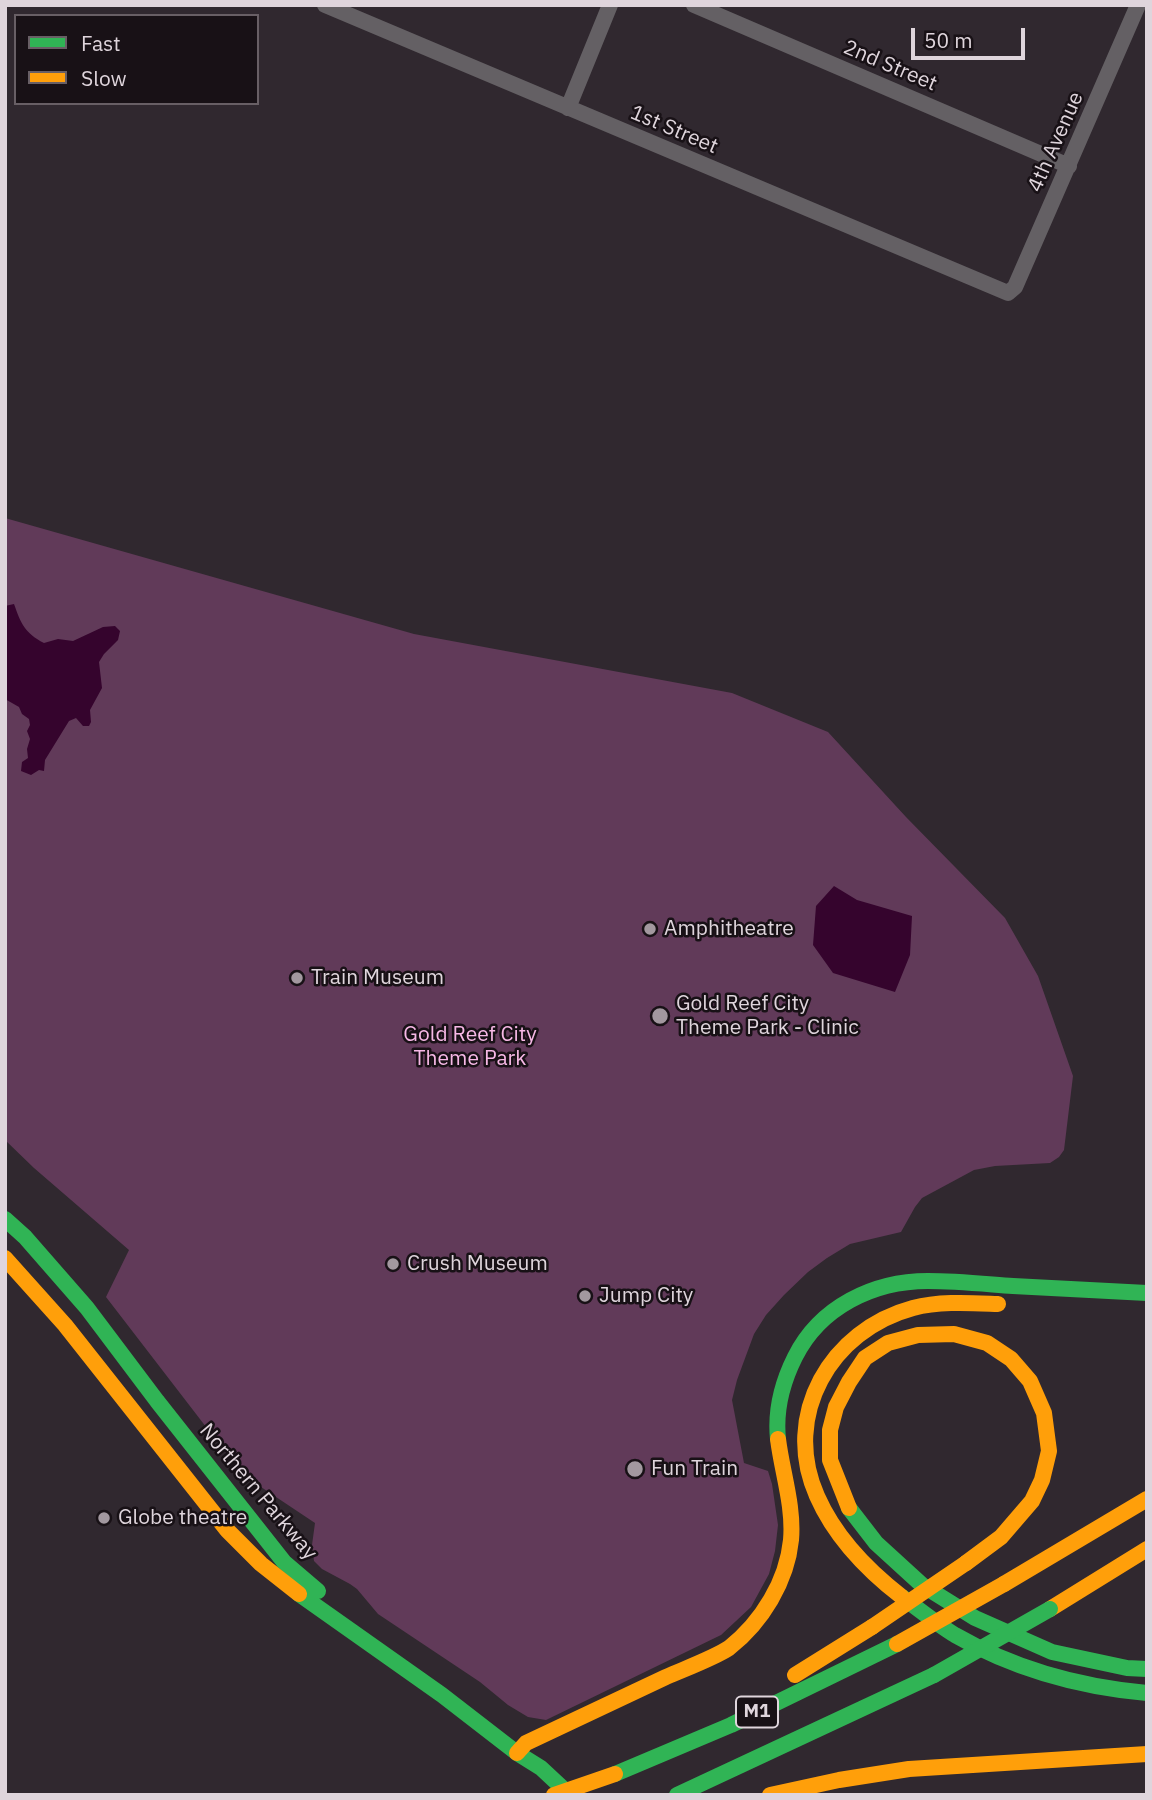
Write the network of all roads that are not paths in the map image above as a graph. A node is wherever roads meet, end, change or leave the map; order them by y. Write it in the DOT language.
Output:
graph roads {
  1 [pos="325,5"];
  2 [pos="610,5"];
  3 [pos="694,5"];
  4 [pos="1139,5"];
  5 [pos="568,108"];
  6 [pos="1069,166"];
  7 [pos="1007,293"];
  8 [pos="5,1219"];
  9 [pos="5,1258"];
  10 [pos="1147,1293"];
  11 [pos="1014,1304"];
  12 [pos="1147,1499"];
  13 [pos="1147,1549"];
  14 [pos="1147,1669"];
  15 [pos="1147,1693"];
  16 [pos="731,1725"];
  17 [pos="521,1748"];
  18 [pos="1147,1754"];
  19 [pos="554,1795"];
  20 [pos="570,1795"];
  21 [pos="677,1795"];
  22 [pos="770,1795"];
  1 -- 5 [label="street, 1st Street"];
  2 -- 5 [label="street"];
  3 -- 6 [label="street, 2nd Street"];
  4 -- 6 [label="street, 4th Avenue"];
  5 -- 7 [label="street, 1st Street"];
  6 -- 7 [label="street, 4th Avenue"];
  8 -- 17 [label="main road, Northern Parkway"];
  9 -- 17 [label="main road, Northern Parkway"];
  10 -- 17 [label="main road"];
  11 -- 15 [label="main road"];
  12 -- 16 [label="main road, M1, bridge"];
  13 -- 21 [label="main road, M1, bridge"];
  14 -- 16 [label="main road, bridge"];
  16 -- 19 [label="main road, M1, bridge"];
  17 -- 20 [label="main road"];
  18 -- 22 [label="main road"];
}
